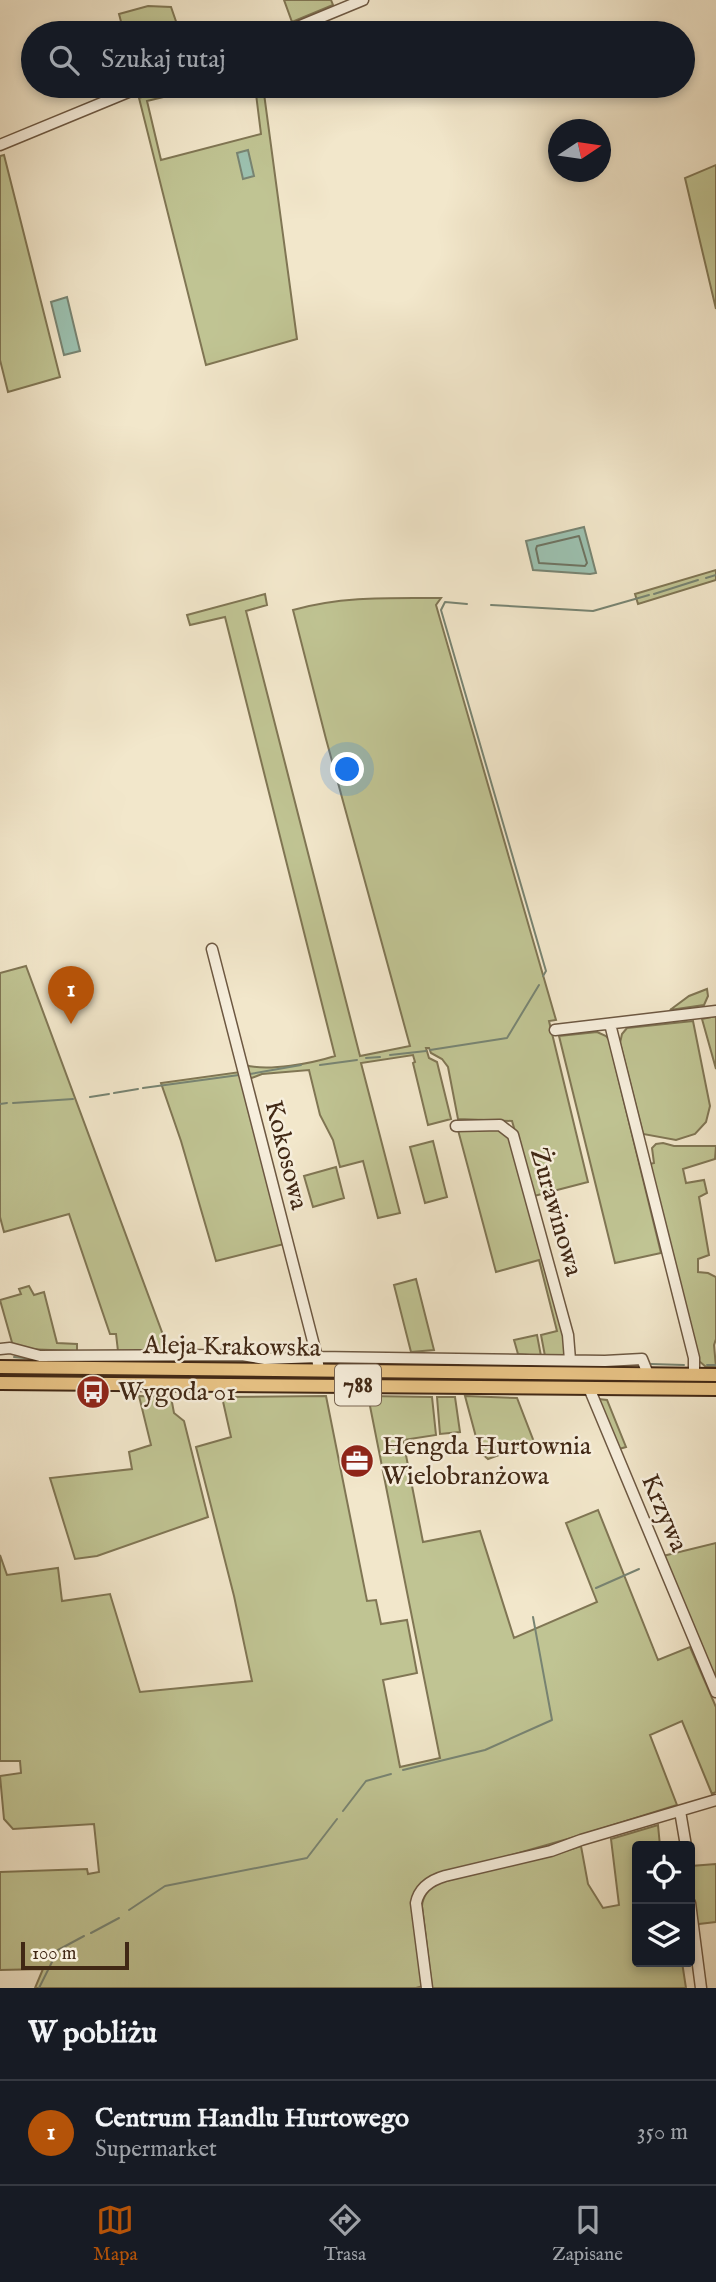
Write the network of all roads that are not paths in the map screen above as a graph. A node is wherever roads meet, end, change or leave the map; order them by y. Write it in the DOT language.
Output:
graph roads {
  1 [pos="363,0"];
  2 [pos="312,21"];
  3 [pos="114,98"];
  4 [pos="0,145"];
  5 [pos="212,949"];
  6 [pos="716,1011"];
  7 [pos="610,1024"];
  8 [pos="555,1030"];
  9 [pos="456,1126"];
  10 [pos="5,1348"];
  11 [pos="317,1357"];
  12 [pos="433,1357"];
  13 [pos="570,1360"];
  14 [pos="256,1364"];
  15 [pos="4,1367"];
  16 [pos="319,1371"];
  17 [pos="434,1372"];
  18 [pos="648,1374"];
  19 [pos="694,1375"];
  20 [pos="716,1375"];
  21 [pos="0,1383"];
  22 [pos="589,1388"];
  23 [pos="716,1389"];
  24 [pos="716,1692"];
  25 [pos="716,1800"];
  26 [pos="680,1811"];
  27 [pos="685,1841"];
  28 [pos="690,1904"];
  29 [pos="428,1988"];
  30 [pos="701,1988"];
  1 -- 2 [label="street"];
  3 -- 4 [label="street"];
  5 -- 11 [label="street, Kokosowa"];
  6 -- 7 [label="street"];
  7 -- 8 [label="street"];
  7 -- 19 [label="street"];
  9 -- 13 [label="street, Żurawinowa"];
  10 -- 14 [label="street"];
  10 -- 15 [label="street"];
  11 -- 12 [label="street"];
  11 -- 14 [label="street"];
  11 -- 16 [label="street, Kokosowa"];
  12 -- 13 [label="street"];
  12 -- 17 [label="street"];
  13 -- 18 [label="street"];
  14 -- 15 [label="main road, Aleja Krakowska / 788"];
  14 -- 16 [label="main road, Aleja Krakowska / 788"];
  16 -- 17 [label="main road, Aleja Krakowska / 788"];
  17 -- 18 [label="main road, Aleja Krakowska / 788"];
  18 -- 19 [label="main road, Aleja Krakowska / 788"];
  19 -- 20 [label="main road, Aleja Krakowska / 788"];
  21 -- 22 [label="main road, Aleja Krakowska / 788"];
  22 -- 23 [label="main road, Aleja Krakowska / 788"];
  22 -- 24 [label="street, Krzywa"];
  25 -- 26 [label="street"];
  26 -- 27 [label="street"];
  26 -- 29 [label="street"];
  28 -- 30 [label="street"];
}
